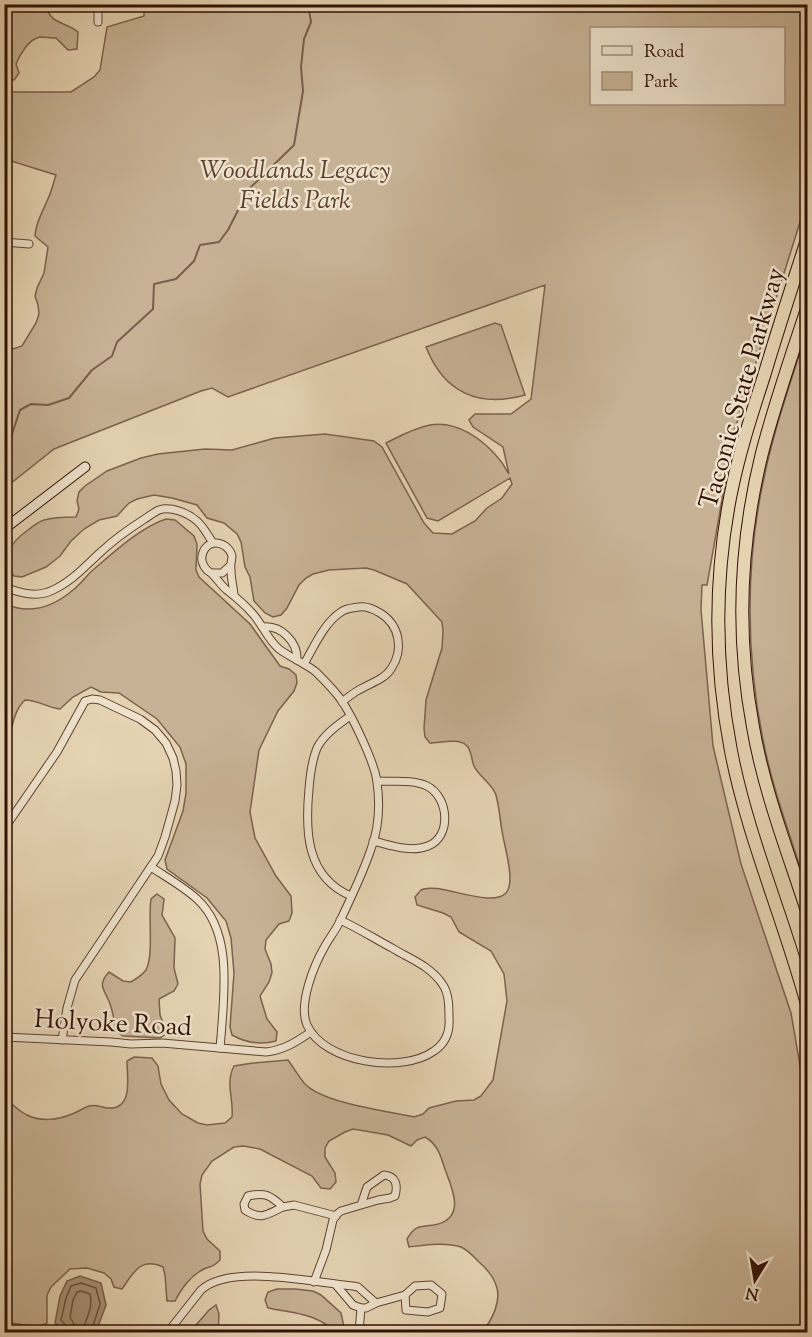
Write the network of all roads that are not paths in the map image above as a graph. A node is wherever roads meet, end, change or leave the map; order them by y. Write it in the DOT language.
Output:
graph roads {
  1 [pos="98,4"];
  2 [pos="98,22"];
  3 [pos="807,237"];
  4 [pos="4,242"];
  5 [pos="29,244"];
  6 [pos="807,306"];
  7 [pos="85,467"];
  8 [pos="4,529"];
  9 [pos="213,543"];
  10 [pos="230,566"];
  11 [pos="212,573"];
  12 [pos="4,587"];
  13 [pos="234,594"];
  14 [pos="263,627"];
  15 [pos="301,662"];
  16 [pos="342,702"];
  17 [pos="350,716"];
  18 [pos="377,781"];
  19 [pos="4,829"];
  20 [pos="373,841"];
  21 [pos="151,867"];
  22 [pos="351,896"];
  23 [pos="807,914"];
  24 [pos="340,920"];
  25 [pos="807,1008"];
  26 [pos="311,1032"];
  27 [pos="4,1037"];
  28 [pos="62,1040"];
  29 [pos="220,1048"];
  30 [pos="361,1205"];
  31 [pos="282,1207"];
  32 [pos="336,1216"];
  33 [pos="314,1282"];
  34 [pos="336,1285"];
  35 [pos="405,1295"];
  36 [pos="376,1303"];
  37 [pos="361,1308"];
  38 [pos="168,1332"];
  39 [pos="359,1332"];
  1 -- 2 [label="street"];
  3 -- 25 [label="highway, Taconic State Parkway"];
  4 -- 5 [label="street"];
  6 -- 23 [label="highway, Taconic State Parkway"];
  7 -- 8 [label="street"];
  9 -- 10 [label="street"];
  9 -- 11 [label="street"];
  9 -- 12 [label="street"];
  10 -- 11 [label="street"];
  10 -- 13 [label="street"];
  11 -- 13 [label="street"];
  13 -- 14 [label="street"];
  14 -- 15 [label="street"];
  14 -- 15 [label="street"];
  15 -- 16 [label="street"];
  15 -- 16 [label="street"];
  16 -- 17 [label="street"];
  17 -- 18 [label="street"];
  17 -- 22 [label="street"];
  18 -- 20 [label="street"];
  18 -- 20 [label="street"];
  19 -- 21 [label="street"];
  20 -- 22 [label="street"];
  21 -- 28 [label="street"];
  21 -- 29 [label="street"];
  22 -- 24 [label="street"];
  24 -- 26 [label="street"];
  24 -- 26 [label="street"];
  26 -- 29 [label="street, Holyoke Road"];
  27 -- 28 [label="street, Holyoke Road"];
  28 -- 29 [label="street, Holyoke Road"];
  30 -- 30 [label="street"];
  30 -- 32 [label="street"];
  31 -- 31 [label="street"];
  31 -- 32 [label="street"];
  32 -- 33 [label="street"];
  33 -- 34 [label="street"];
  33 -- 38 [label="street"];
  34 -- 36 [label="street"];
  34 -- 37 [label="street"];
  35 -- 35 [label="street"];
  35 -- 36 [label="street"];
  36 -- 37 [label="street"];
  37 -- 39 [label="street"];
}
